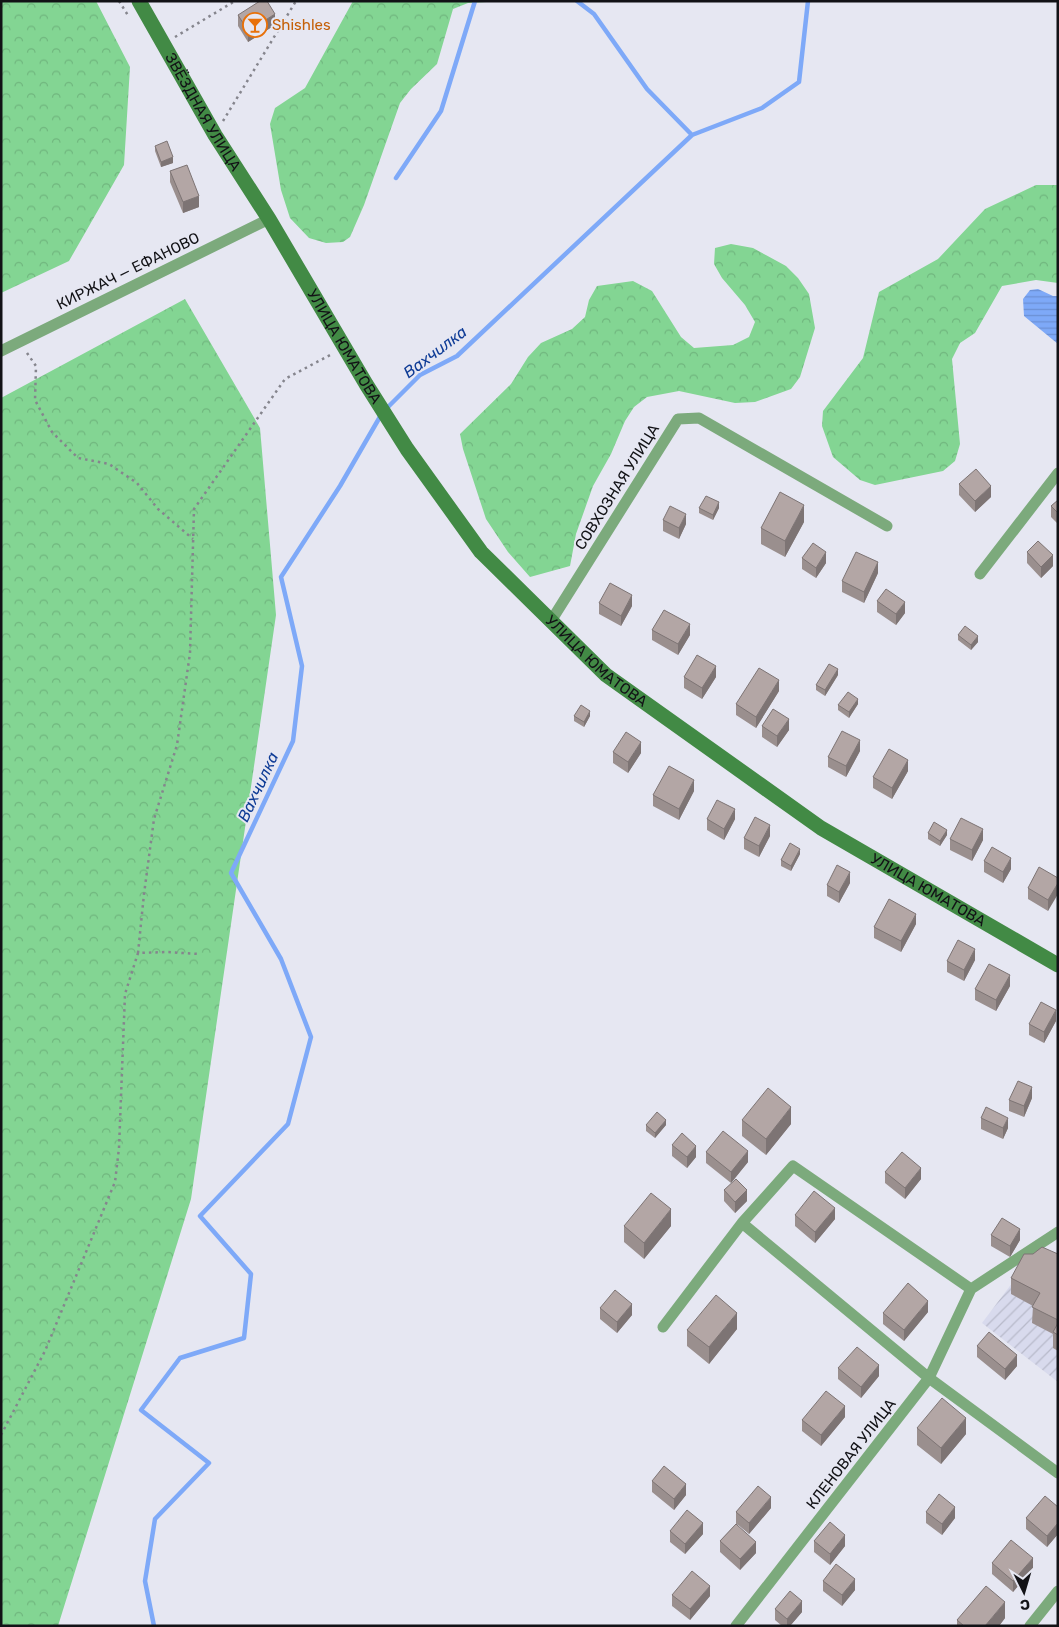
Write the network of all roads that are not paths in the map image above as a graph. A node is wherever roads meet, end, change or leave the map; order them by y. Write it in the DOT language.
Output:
graph roads {
  1 [pos="140,1"];
  2 [pos="269,219"];
  3 [pos="1,351"];
  4 [pos="1058,473"];
  5 [pos="887,526"];
  6 [pos="980,574"];
  7 [pos="551,621"];
  8 [pos="1058,966"];
  9 [pos="742,1223"];
  10 [pos="1058,1232"];
  11 [pos="971,1289"];
  12 [pos="663,1327"];
  13 [pos="929,1378"];
  14 [pos="1058,1473"];
  15 [pos="1058,1591"];
  16 [pos="736,1626"];
  17 [pos="1030,1626"];
  1 -- 2 [label="main road, ЗВЁЗДНАЯ УЛИЦА"];
  2 -- 3 [label="street, КИРЖАЧ — ЕФАНОВО"];
  2 -- 7 [label="main road, УЛИЦА ЮМАТОВА"];
  4 -- 6 [label="street"];
  5 -- 7 [label="street, СОВХОЗНАЯ УЛИЦА"];
  7 -- 8 [label="main road, УЛИЦА ЮМАТОВА"];
  9 -- 11 [label="street"];
  9 -- 12 [label="street"];
  9 -- 13 [label="street"];
  10 -- 11 [label="street"];
  11 -- 13 [label="street, КЛЕНОВАЯ УЛИЦА"];
  13 -- 14 [label="street"];
  13 -- 16 [label="street, КЛЕНОВАЯ УЛИЦА"];
  15 -- 17 [label="street"];
}
